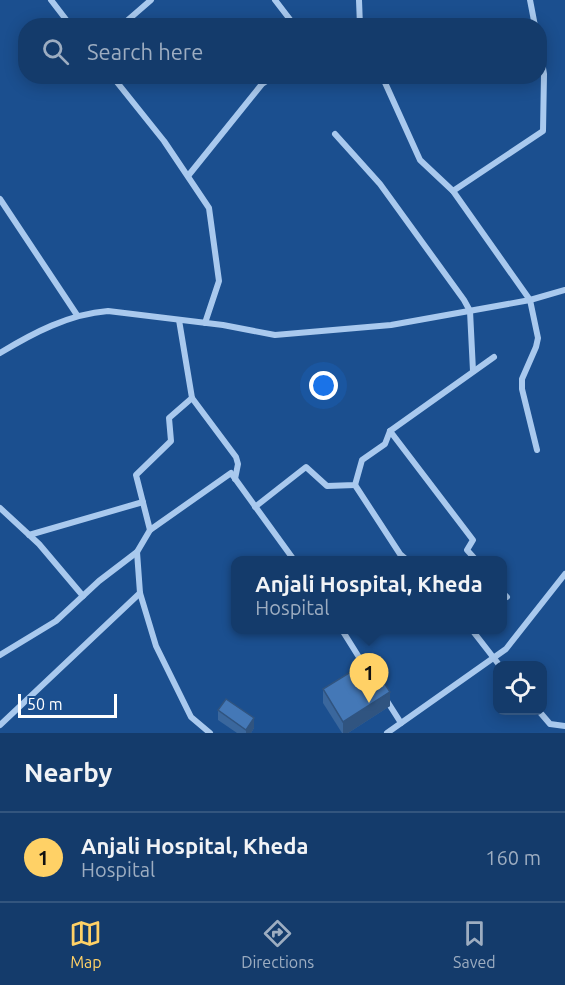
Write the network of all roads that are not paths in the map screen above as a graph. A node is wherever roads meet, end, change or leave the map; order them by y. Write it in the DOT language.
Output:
graph roads {
  1 [pos="51,0"];
  2 [pos="150,0"];
  3 [pos="275,0"];
  4 [pos="358,0"];
  5 [pos="530,0"];
  6 [pos="65,18"];
  7 [pos="130,18"];
  8 [pos="289,18"];
  9 [pos="359,18"];
  10 [pos="533,18"];
  11 [pos="118,84"];
  12 [pos="262,84"];
  13 [pos="386,84"];
  14 [pos="544,84"];
  15 [pos="335,134"];
  16 [pos="188,176"];
  17 [pos="453,191"];
  18 [pos="0,200"];
  19 [pos="565,290"];
  20 [pos="530,300"];
  21 [pos="470,310"];
  22 [pos="77,315"];
  23 [pos="179,320"];
  24 [pos="205,323"];
  25 [pos="0,352"];
  26 [pos="494,357"];
  27 [pos="473,371"];
  28 [pos="192,398"];
  29 [pos="390,431"];
  30 [pos="537,450"];
  31 [pos="235,479"];
  32 [pos="355,485"];
  33 [pos="143,502"];
  34 [pos="255,507"];
  35 [pos="0,508"];
  36 [pos="150,530"];
  37 [pos="29,535"];
  38 [pos="137,552"];
  39 [pos="290,556"];
  40 [pos="402,556"];
  41 [pos="472,556"];
  42 [pos="565,574"];
  43 [pos="140,593"];
  44 [pos="83,596"];
  45 [pos="345,634"];
  46 [pos="475,634"];
  47 [pos="0,656"];
  48 [pos="493,658"];
  49 [pos="496,661"];
  50 [pos="371,676"];
  51 [pos="383,695"];
  52 [pos="542,715"];
  53 [pos="401,723"];
  54 [pos="0,725"];
  55 [pos="565,726"];
  56 [pos="210,733"];
  57 [pos="387,733"];
  1 -- 6 [label="street"];
  2 -- 7 [label="street"];
  3 -- 8 [label="street"];
  4 -- 9 [label="street"];
  5 -- 10 [label="street"];
  11 -- 16 [label="street"];
  12 -- 16 [label="street"];
  13 -- 17 [label="street"];
  14 -- 17 [label="street"];
  15 -- 21 [label="street"];
  16 -- 24 [label="street"];
  17 -- 20 [label="street"];
  18 -- 22 [label="street"];
  19 -- 20 [label="street"];
  20 -- 21 [label="street"];
  20 -- 30 [label="street"];
  21 -- 24 [label="street"];
  21 -- 27 [label="street"];
  22 -- 23 [label="street"];
  22 -- 25 [label="street"];
  23 -- 24 [label="street"];
  23 -- 28 [label="street"];
  26 -- 27 [label="street"];
  27 -- 29 [label="street"];
  28 -- 31 [label="street"];
  28 -- 33 [label="street"];
  29 -- 32 [label="street"];
  29 -- 41 [label="street"];
  31 -- 34 [label="street"];
  31 -- 36 [label="street"];
  32 -- 34 [label="street"];
  32 -- 40 [label="street"];
  33 -- 36 [label="street"];
  33 -- 37 [label="street"];
  34 -- 39 [label="street"];
  35 -- 37 [label="street"];
  36 -- 38 [label="street"];
  37 -- 44 [label="street"];
  38 -- 43 [label="street"];
  38 -- 44 [label="street"];
  42 -- 48 [label="street"];
  43 -- 54 [label="street"];
  43 -- 56 [label="street"];
  44 -- 47 [label="street"];
  45 -- 50 [label="street"];
  46 -- 48 [label="street"];
  48 -- 49 [label="street"];
  48 -- 53 [label="street"];
  51 -- 53 [label="street"];
  52 -- 55 [label="street"];
  53 -- 57 [label="street"];
}
